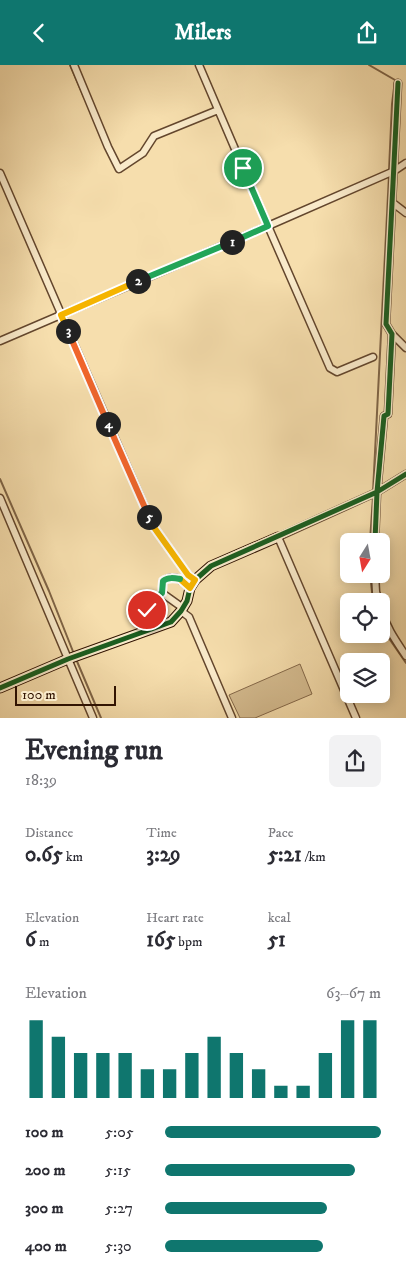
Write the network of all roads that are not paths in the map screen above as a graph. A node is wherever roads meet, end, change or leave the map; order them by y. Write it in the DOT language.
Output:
graph roads {
  1 [pos="74,65"];
  2 [pos="199,65"];
  3 [pos="398,83"];
  4 [pos="218,110"];
  5 [pos="406,163"];
  6 [pos="394,171"];
  7 [pos="0,173"];
  8 [pos="392,203"];
  9 [pos="406,213"];
  10 [pos="268,226"];
  11 [pos="61,315"];
  12 [pos="392,335"];
  13 [pos="0,341"];
  14 [pos="406,348"];
  15 [pos="373,357"];
  16 [pos="406,474"];
  17 [pos="377,492"];
  18 [pos="0,498"];
  19 [pos="375,533"];
  20 [pos="278,537"];
  21 [pos="195,580"];
  22 [pos="190,588"];
  23 [pos="162,593"];
  24 [pos="182,610"];
  25 [pos="156,628"];
  26 [pos="390,630"];
  27 [pos="406,656"];
  28 [pos="68,659"];
  29 [pos="0,689"];
  30 [pos="93,718"];
  31 [pos="232,718"];
  32 [pos="356,718"];
  1 -- 4 [label="street"];
  2 -- 4 [label="street"];
  3 -- 6 [label="street"];
  4 -- 10 [label="street"];
  5 -- 6 [label="street"];
  6 -- 8 [label="street"];
  6 -- 10 [label="street"];
  7 -- 11 [label="street"];
  8 -- 9 [label="street"];
  8 -- 12 [label="street"];
  10 -- 11 [label="street"];
  10 -- 15 [label="street"];
  11 -- 13 [label="street"];
  11 -- 21 [label="street"];
  12 -- 14 [label="street"];
  12 -- 17 [label="street"];
  16 -- 17 [label="street"];
  17 -- 19 [label="street"];
  17 -- 20 [label="street"];
  18 -- 28 [label="street"];
  20 -- 21 [label="street"];
  20 -- 32 [label="street"];
  21 -- 22 [label="street"];
  22 -- 23 [label="street"];
  22 -- 24 [label="street"];
  23 -- 24 [label="street"];
  23 -- 25 [label="street"];
  24 -- 25 [label="street"];
  24 -- 31 [label="street"];
  25 -- 28 [label="street"];
  26 -- 27 [label="street"];
  28 -- 29 [label="street"];
  28 -- 30 [label="street"];
}
